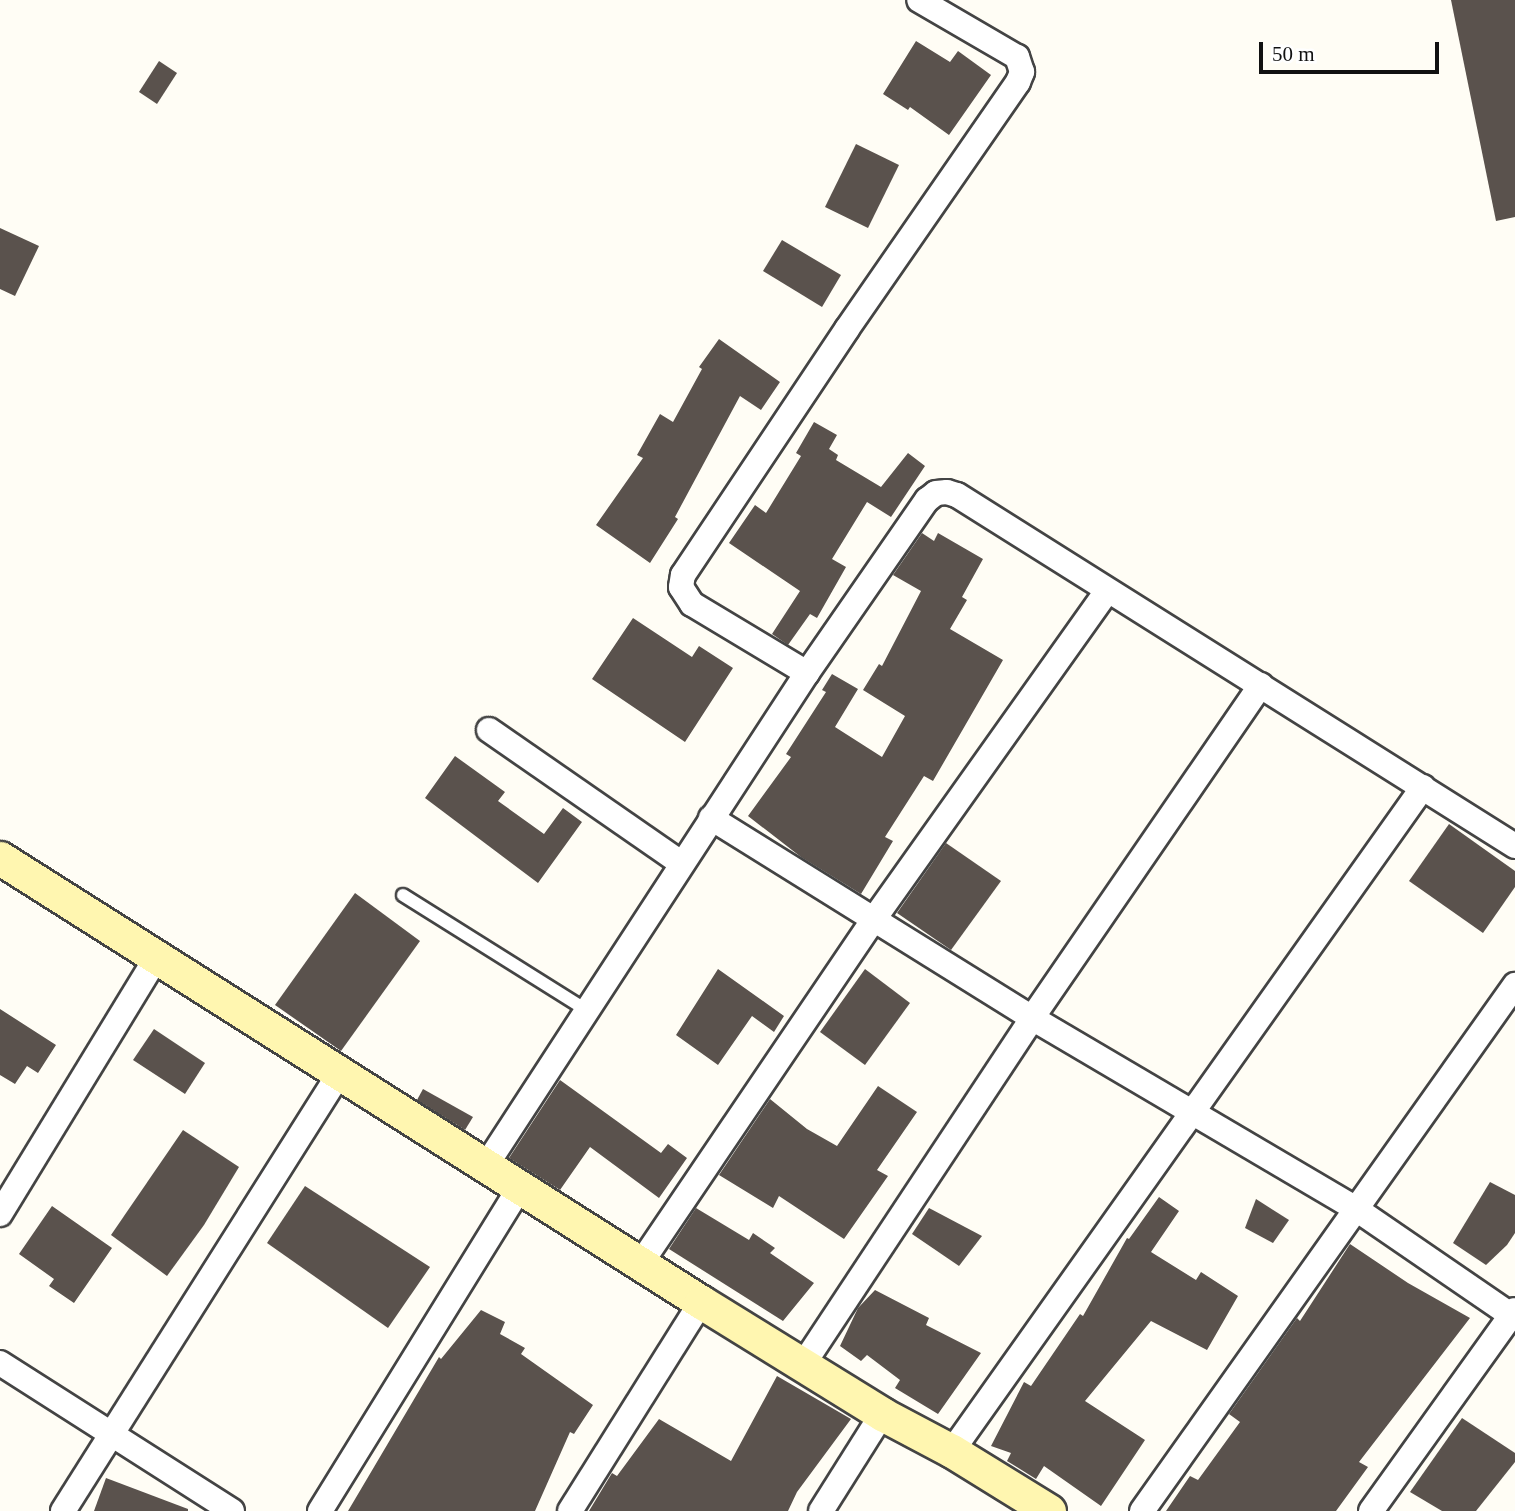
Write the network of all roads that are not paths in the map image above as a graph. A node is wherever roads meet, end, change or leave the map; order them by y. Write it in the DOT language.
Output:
graph roads {
  1 [pos="919,0"];
  2 [pos="1107,591"];
  3 [pos="807,673"];
  4 [pos="1261,685"];
  5 [pos="489,730"];
  6 [pos="1423,787"];
  7 [pos="710,818"];
  8 [pos="1515,846"];
  9 [pos="0,858"];
  10 [pos="681,863"];
  11 [pos="403,895"];
  12 [pos="874,919"];
  13 [pos="158,957"];
  14 [pos="1515,985"];
  15 [pos="586,1010"];
  16 [pos="1032,1018"];
  17 [pos="339,1074"];
  18 [pos="1192,1113"];
  19 [pos="487,1164"];
  20 [pos="520,1187"];
  21 [pos="1356,1209"];
  22 [pos="0,1214"];
  23 [pos="641,1263"];
  24 [pos="701,1302"];
  25 [pos="1514,1314"];
  26 [pos="0,1363"];
  27 [pos="804,1363"];
  28 [pos="882,1414"];
  29 [pos="111,1435"];
  30 [pos="952,1451"];
  31 [pos="63,1511"];
  32 [pos="232,1511"];
  33 [pos="320,1511"];
  34 [pos="570,1511"];
  35 [pos="821,1511"];
  36 [pos="1049,1511"];
  37 [pos="1142,1511"];
  38 [pos="1371,1511"];
  1 -- 3 [label="street"];
  2 -- 3 [label="street"];
  2 -- 4 [label="street"];
  2 -- 12 [label="street"];
  3 -- 7 [label="street"];
  4 -- 6 [label="street"];
  4 -- 16 [label="street"];
  5 -- 10 [label="street"];
  6 -- 8 [label="street"];
  6 -- 18 [label="street"];
  7 -- 10 [label="street"];
  7 -- 12 [label="street"];
  9 -- 13 [label="street"];
  10 -- 15 [label="street"];
  11 -- 15 [label="lane"];
  12 -- 16 [label="street"];
  12 -- 23 [label="street"];
  13 -- 17 [label="street"];
  13 -- 22 [label="street"];
  14 -- 21 [label="street"];
  15 -- 19 [label="street"];
  16 -- 18 [label="street"];
  16 -- 27 [label="street"];
  17 -- 19 [label="street"];
  17 -- 29 [label="street"];
  18 -- 21 [label="street"];
  18 -- 30 [label="street"];
  19 -- 20 [label="street"];
  20 -- 23 [label="street"];
  20 -- 33 [label="street"];
  21 -- 25 [label="street"];
  21 -- 37 [label="street"];
  23 -- 24 [label="street"];
  24 -- 27 [label="street"];
  24 -- 34 [label="street"];
  25 -- 38 [label="street"];
  26 -- 29 [label="street"];
  27 -- 28 [label="street"];
  28 -- 30 [label="street"];
  28 -- 35 [label="street"];
  29 -- 31 [label="street"];
  29 -- 32 [label="street"];
  30 -- 36 [label="street"];
}
